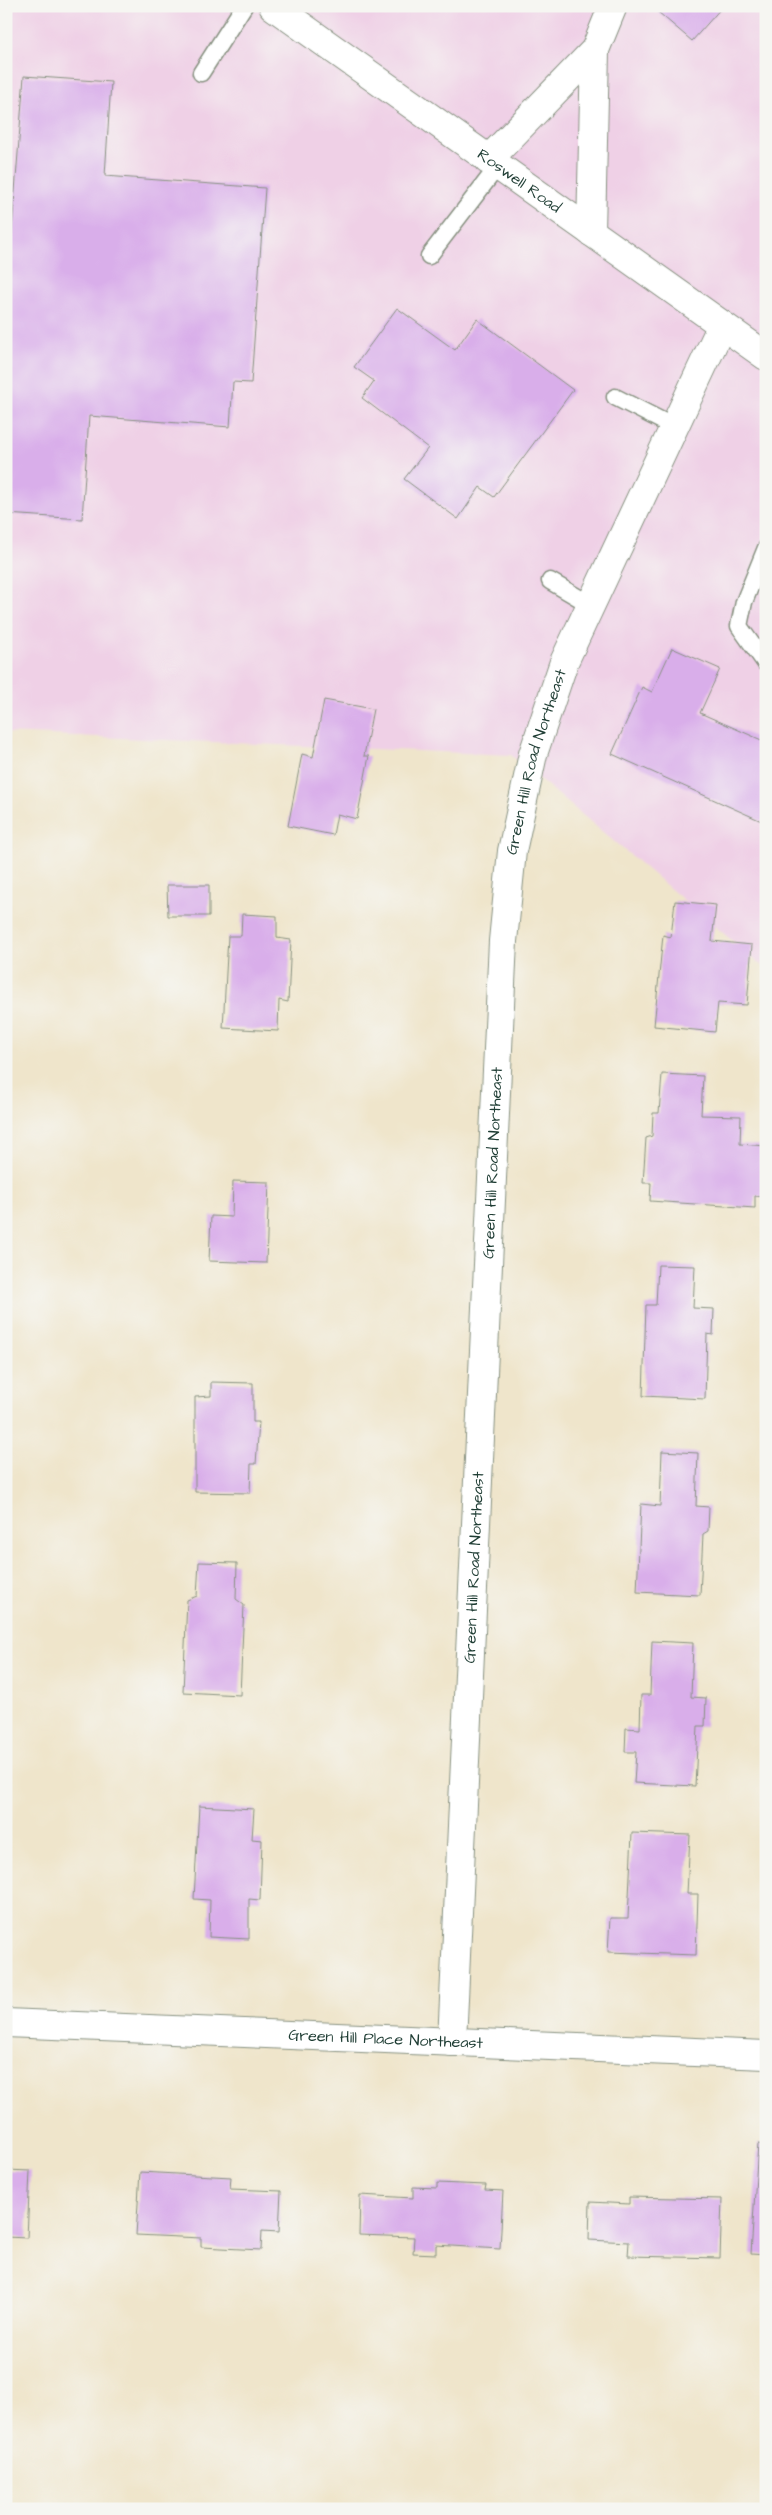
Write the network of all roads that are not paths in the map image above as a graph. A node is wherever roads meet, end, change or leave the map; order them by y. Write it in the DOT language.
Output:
graph roads {
  1 [pos="244,6"];
  2 [pos="273,6"];
  3 [pos="613,6"];
  4 [pos="595,50"];
  5 [pos="201,73"];
  6 [pos="493,163"];
  7 [pos="591,232"];
  8 [pos="429,256"];
  9 [pos="722,325"];
  10 [pos="766,356"];
  11 [pos="615,397"];
  12 [pos="674,427"];
  13 [pos="766,548"];
  14 [pos="550,581"];
  15 [pos="591,605"];
  16 [pos="766,664"];
  17 [pos="6,2023"];
  18 [pos="452,2042"];
  19 [pos="766,2055"];
  1 -- 5 [label="lane"];
  2 -- 6 [label="street, Roswell Road"];
  3 -- 4 [label="street"];
  4 -- 6 [label="street"];
  4 -- 7 [label="street"];
  6 -- 7 [label="street, Roswell Road"];
  6 -- 8 [label="lane"];
  7 -- 9 [label="street, Roswell Road"];
  9 -- 10 [label="street, Roswell Road"];
  9 -- 12 [label="street, Green Hill Road Northeast"];
  11 -- 12 [label="lane"];
  12 -- 15 [label="street, Green Hill Road Northeast"];
  13 -- 16 [label="lane"];
  14 -- 15 [label="lane"];
  15 -- 18 [label="street, Green Hill Road Northeast"];
  17 -- 18 [label="street, Green Hill Place Northeast"];
  18 -- 19 [label="street, Green Hill Place Northeast"];
}
